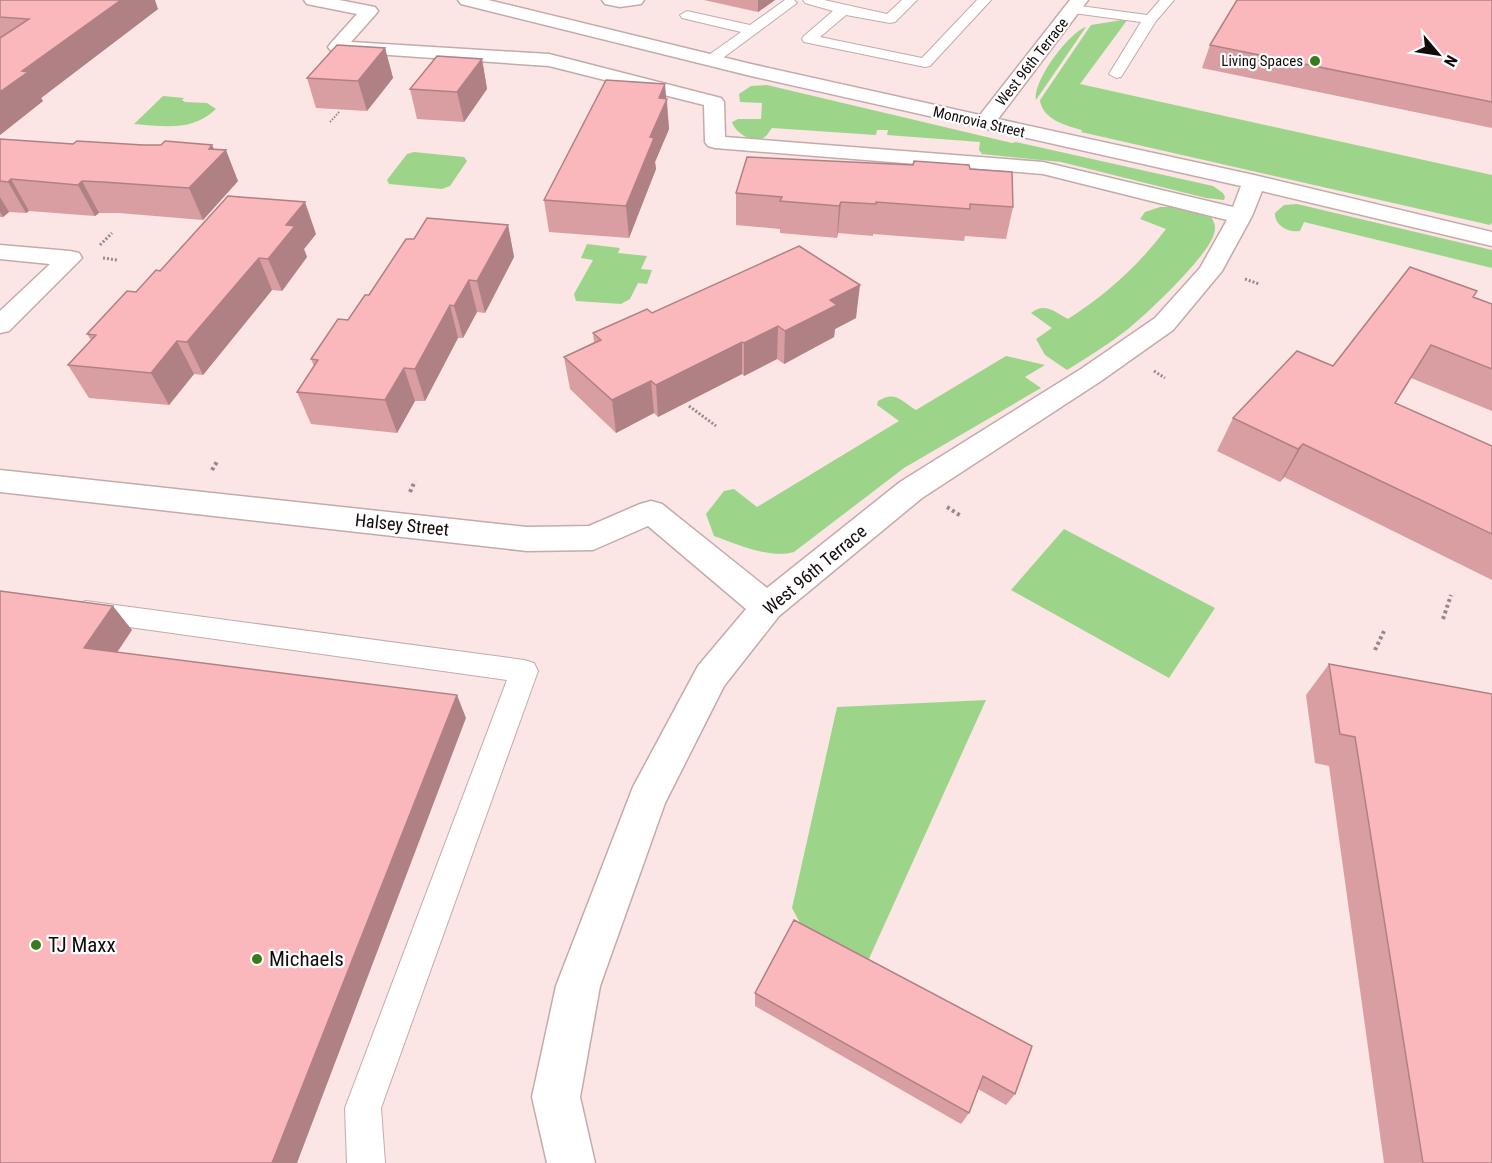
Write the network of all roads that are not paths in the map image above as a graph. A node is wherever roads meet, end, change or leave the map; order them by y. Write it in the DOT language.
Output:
graph roads {
  1 [pos="313,0"];
  2 [pos="467,0"];
  3 [pos="611,0"];
  4 [pos="635,0"];
  5 [pos="810,0"];
  6 [pos="910,0"];
  7 [pos="984,0"];
  8 [pos="1167,0"];
  9 [pos="789,3"];
  10 [pos="1071,3"];
  11 [pos="376,6"];
  12 [pos="843,10"];
  13 [pos="687,15"];
  14 [pos="1150,19"];
  15 [pos="890,20"];
  16 [pos="752,30"];
  17 [pos="859,49"];
  18 [pos="711,60"];
  19 [pos="1116,74"];
  20 [pos="732,86"];
  21 [pos="984,123"];
  22 [pos="1254,182"];
  23 [pos="1241,216"];
  24 [pos="1492,240"];
  25 [pos="0,252"];
  26 [pos="0,325"];
  27 [pos="0,481"];
  28 [pos="58,608"];
  29 [pos="767,608"];
  30 [pos="366,1163"];
  31 [pos="571,1163"];
  1 -- 11 [label="street"];
  2 -- 18 [label="street, Monrovia Street"];
  3 -- 4 [label="street"];
  5 -- 12 [label="lane"];
  6 -- 15 [label="lane"];
  7 -- 17 [label="lane"];
  8 -- 14 [label="lane"];
  9 -- 16 [label="lane"];
  10 -- 14 [label="lane"];
  10 -- 21 [label="street, West 96th Terrace"];
  11 -- 20 [label="street"];
  12 -- 15 [label="lane"];
  12 -- 17 [label="lane"];
  13 -- 16 [label="lane"];
  14 -- 19 [label="lane"];
  15 -- 17 [label="lane"];
  16 -- 18 [label="lane"];
  18 -- 20 [label="street, Monrovia Street"];
  20 -- 21 [label="street, Monrovia Street"];
  20 -- 23 [label="street"];
  21 -- 22 [label="street, Monrovia Street"];
  22 -- 23 [label="street, West 96th Terrace"];
  22 -- 24 [label="street, Monrovia Street"];
  23 -- 29 [label="street, West 96th Terrace"];
  25 -- 26 [label="street"];
  27 -- 29 [label="street, Halsey Street"];
  28 -- 30 [label="lane"];
  29 -- 31 [label="street, West 96th Terrace"];
}
